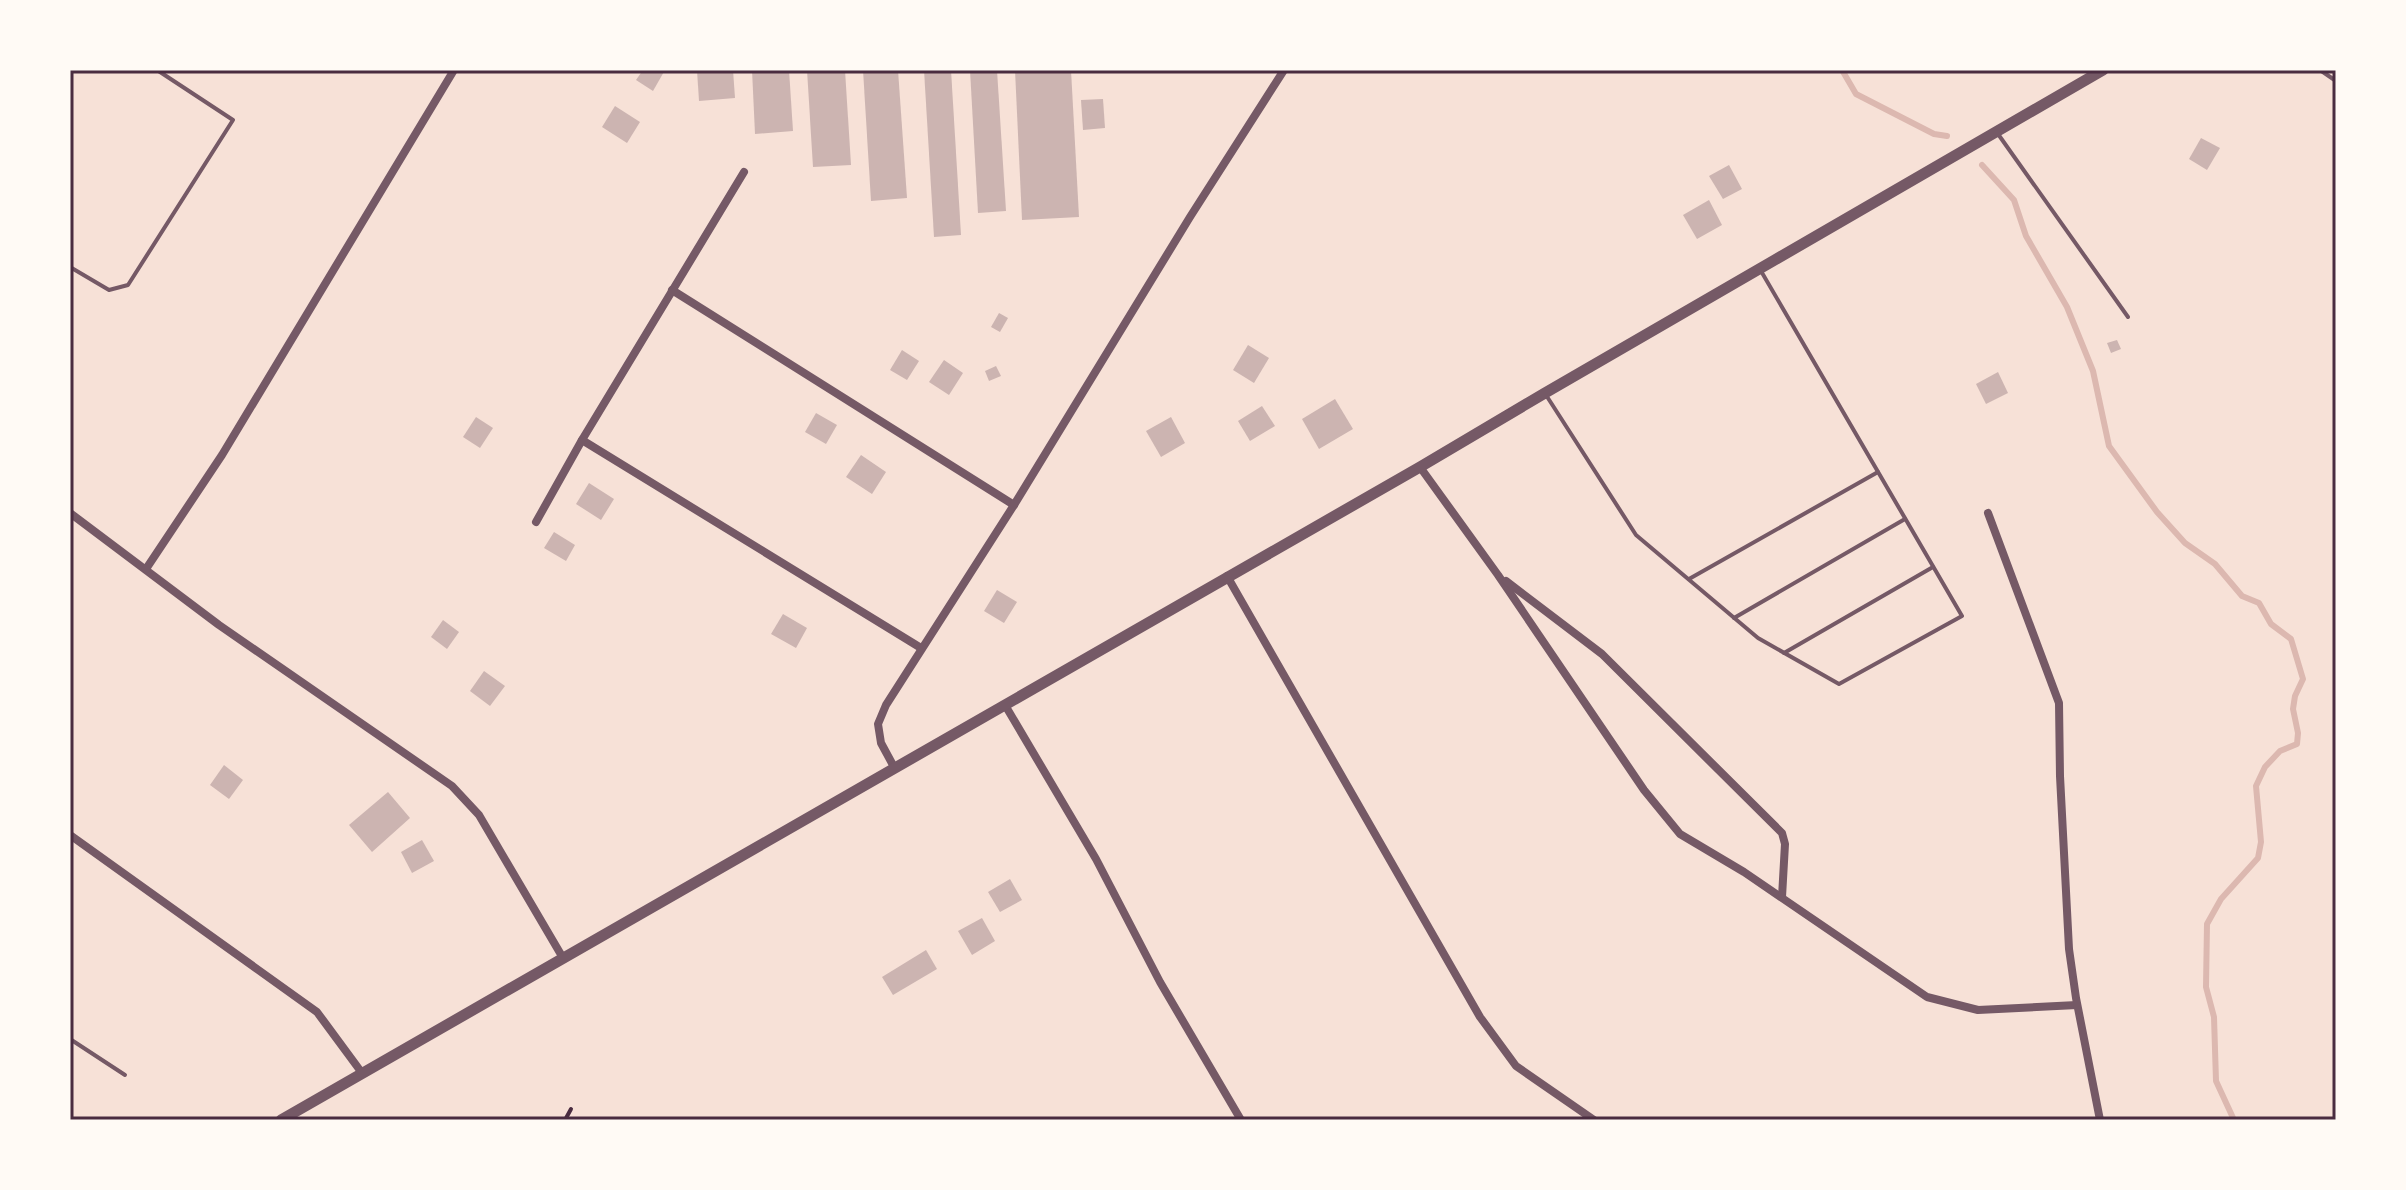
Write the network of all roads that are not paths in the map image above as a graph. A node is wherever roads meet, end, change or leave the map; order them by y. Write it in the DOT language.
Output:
graph roads {
  1 [pos="157,70"];
  2 [pos="170,70"];
  3 [pos="454,70"];
  4 [pos="1284,70"];
  5 [pos="2103,70"];
  6 [pos="2320,70"];
  7 [pos="166,76"];
  8 [pos="2336,81"];
  9 [pos="1996,132"];
  10 [pos="744,172"];
  11 [pos="70,267"];
  12 [pos="1759,269"];
  13 [pos="672,290"];
  14 [pos="2128,317"];
  15 [pos="1545,393"];
  16 [pos="582,440"];
  17 [pos="1420,467"];
  18 [pos="1878,472"];
  19 [pos="1014,505"];
  20 [pos="70,513"];
  21 [pos="1988,513"];
  22 [pos="1905,519"];
  23 [pos="536,522"];
  24 [pos="1933,567"];
  25 [pos="146,569"];
  26 [pos="1498,575"];
  27 [pos="1227,576"];
  28 [pos="1689,579"];
  29 [pos="1733,618"];
  30 [pos="921,648"];
  31 [pos="1784,653"];
  32 [pos="1005,705"];
  33 [pos="894,767"];
  34 [pos="70,835"];
  35 [pos="1782,897"];
  36 [pos="563,958"];
  37 [pos="2077,1005"];
  38 [pos="70,1039"];
  39 [pos="362,1073"];
  40 [pos="125,1075"];
  41 [pos="281,1120"];
  42 [pos="1241,1120"];
  43 [pos="1594,1120"];
  44 [pos="2100,1120"];
  1 -- 7 [label="lane"];
  2 -- 7 [label="lane"];
  3 -- 25 [label="street"];
  4 -- 19 [label="street"];
  5 -- 9 [label="street"];
  6 -- 8 [label="lane"];
  7 -- 11 [label="lane"];
  9 -- 12 [label="street"];
  9 -- 14 [label="lane"];
  10 -- 13 [label="street"];
  12 -- 15 [label="street"];
  12 -- 18 [label="lane"];
  13 -- 16 [label="street"];
  13 -- 19 [label="street"];
  15 -- 17 [label="street"];
  15 -- 28 [label="lane"];
  16 -- 23 [label="street"];
  16 -- 30 [label="street"];
  17 -- 26 [label="street"];
  17 -- 27 [label="street"];
  18 -- 22 [label="lane"];
  18 -- 28 [label="lane"];
  19 -- 30 [label="street"];
  20 -- 25 [label="street"];
  21 -- 37 [label="street"];
  22 -- 24 [label="lane"];
  22 -- 29 [label="lane"];
  24 -- 31 [label="lane"];
  24 -- 31 [label="lane"];
  25 -- 36 [label="street"];
  26 -- 35 [label="street"];
  26 -- 35 [label="street"];
  27 -- 32 [label="street"];
  27 -- 43 [label="street"];
  28 -- 29 [label="lane"];
  29 -- 31 [label="lane"];
  30 -- 33 [label="street"];
  32 -- 33 [label="street"];
  32 -- 42 [label="street"];
  33 -- 36 [label="street"];
  34 -- 39 [label="street"];
  35 -- 37 [label="street"];
  36 -- 39 [label="street"];
  37 -- 44 [label="street"];
  38 -- 40 [label="lane"];
  39 -- 41 [label="street"];
}
